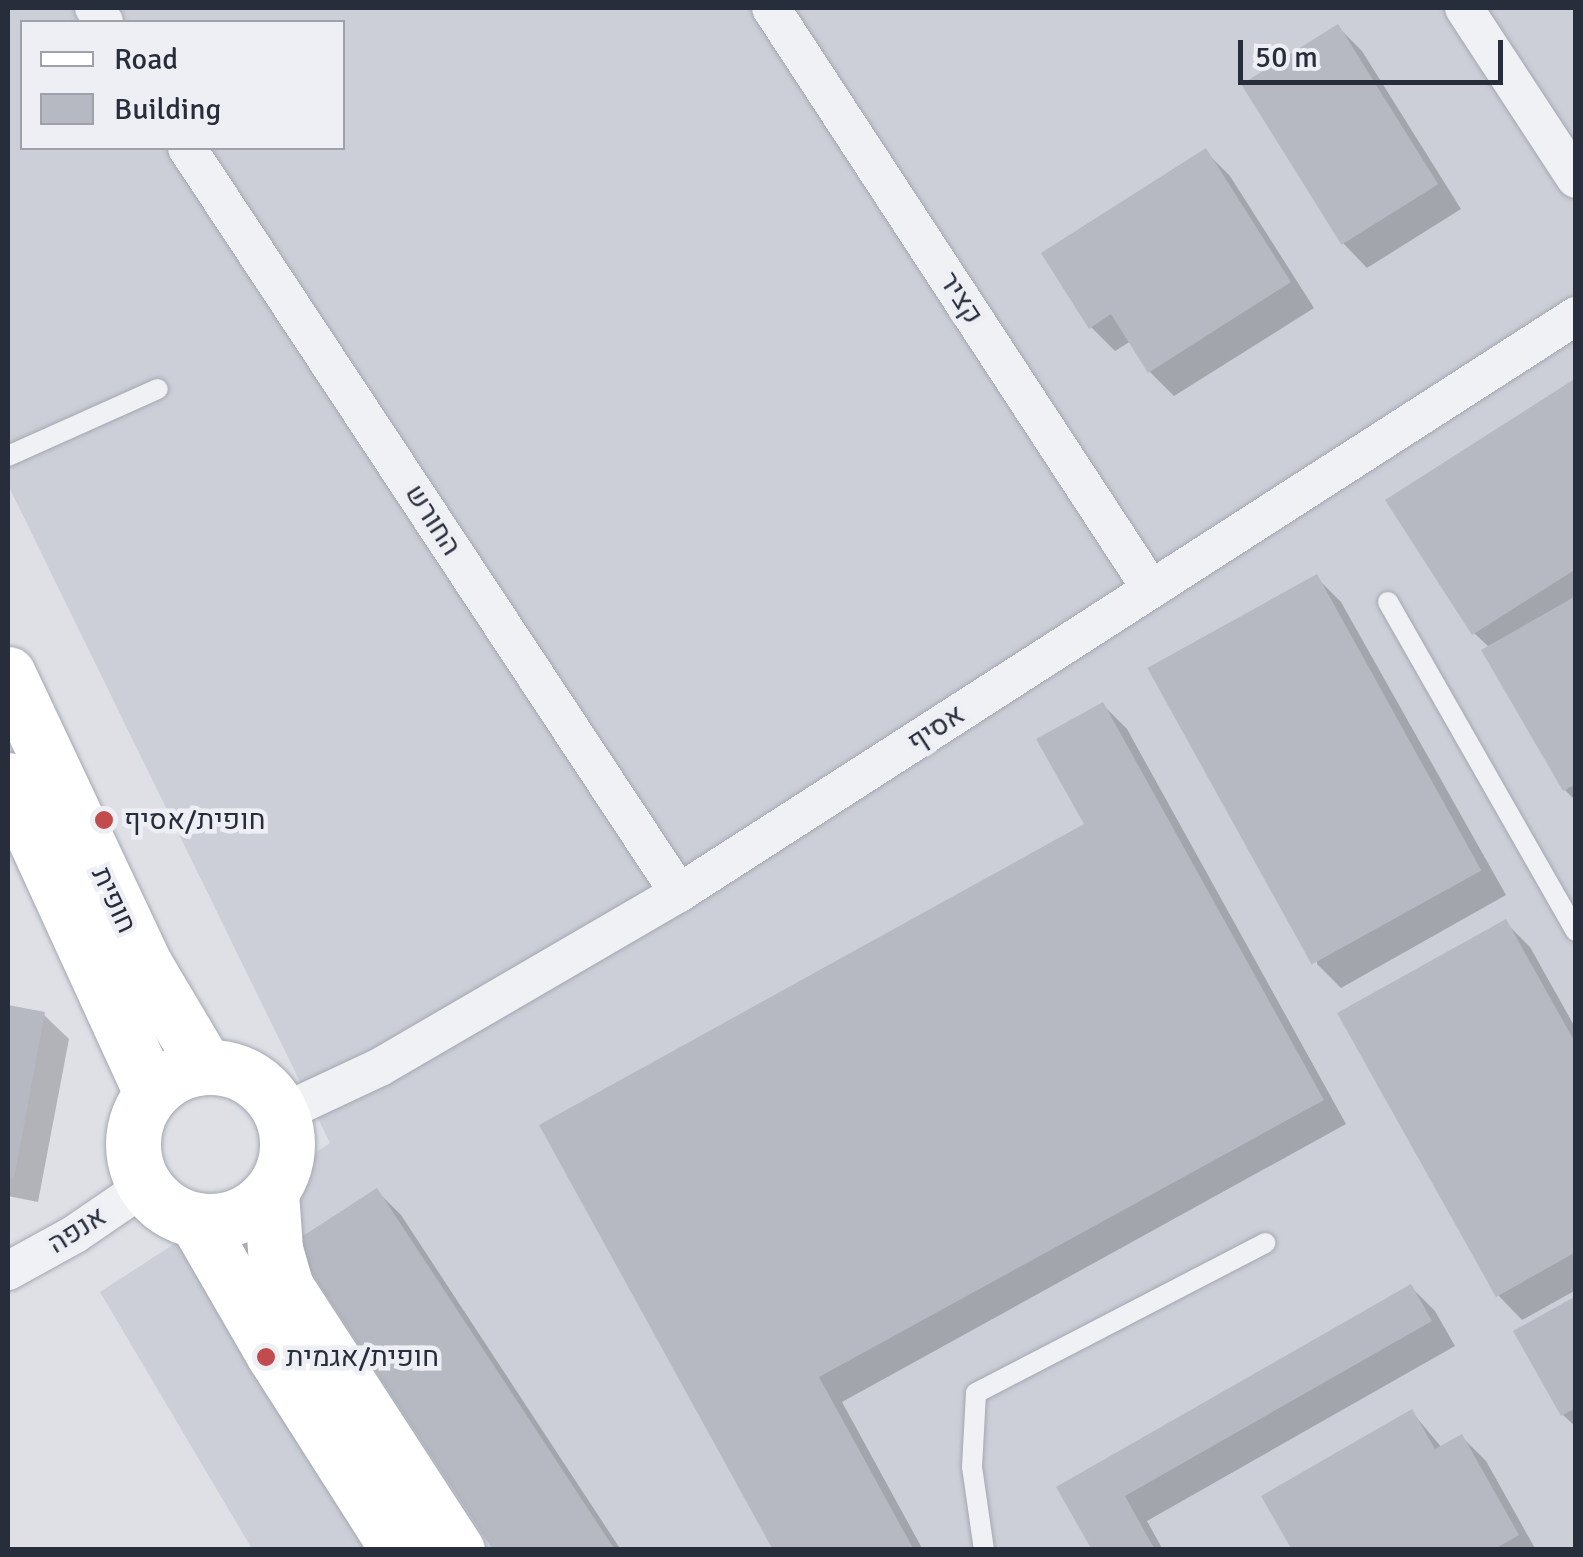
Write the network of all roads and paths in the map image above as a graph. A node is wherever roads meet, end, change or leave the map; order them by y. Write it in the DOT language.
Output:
graph roads {
  1 [pos="772,8"];
  2 [pos="1464,8"];
  3 [pos="188,150"];
  4 [pos="1576,179"];
  5 [pos="1576,316"];
  6 [pos="158,389"];
  7 [pos="8,456"];
  8 [pos="1151,590"];
  9 [pos="1388,602"];
  10 [pos="8,674"];
  11 [pos="8,780"];
  12 [pos="679,894"];
  13 [pos="1576,930"];
  14 [pos="205,1066"];
  15 [pos="151,1093"];
  16 [pos="282,1113"];
  17 [pos="145,1186"];
  18 [pos="271,1192"];
  19 [pos="196,1220"];
  20 [pos="1265,1243"];
  21 [pos="8,1271"];
  22 [pos="398,1550"];
  23 [pos="457,1550"];
  24 [pos="984,1550"];
  1 -- 8 [label="street, קציר"];
  2 -- 4 [label="street"];
  3 -- 12 [label="street, החורש"];
  5 -- 8 [label="street, אסיף"];
  6 -- 7 [label="lane"];
  8 -- 12 [label="street, אסיף"];
  9 -- 13 [label="lane"];
  10 -- 14 [label="main road, חופית"];
  11 -- 15 [label="main road, חופית"];
  12 -- 16 [label="street, אסיף"];
  14 -- 15 [label="main road"];
  14 -- 16 [label="main road"];
  15 -- 17 [label="main road"];
  16 -- 18 [label="main road"];
  17 -- 19 [label="main road"];
  17 -- 21 [label="street, אנפה"];
  18 -- 19 [label="main road"];
  18 -- 23 [label="main road"];
  19 -- 22 [label="main road"];
  20 -- 24 [label="lane"];
}
